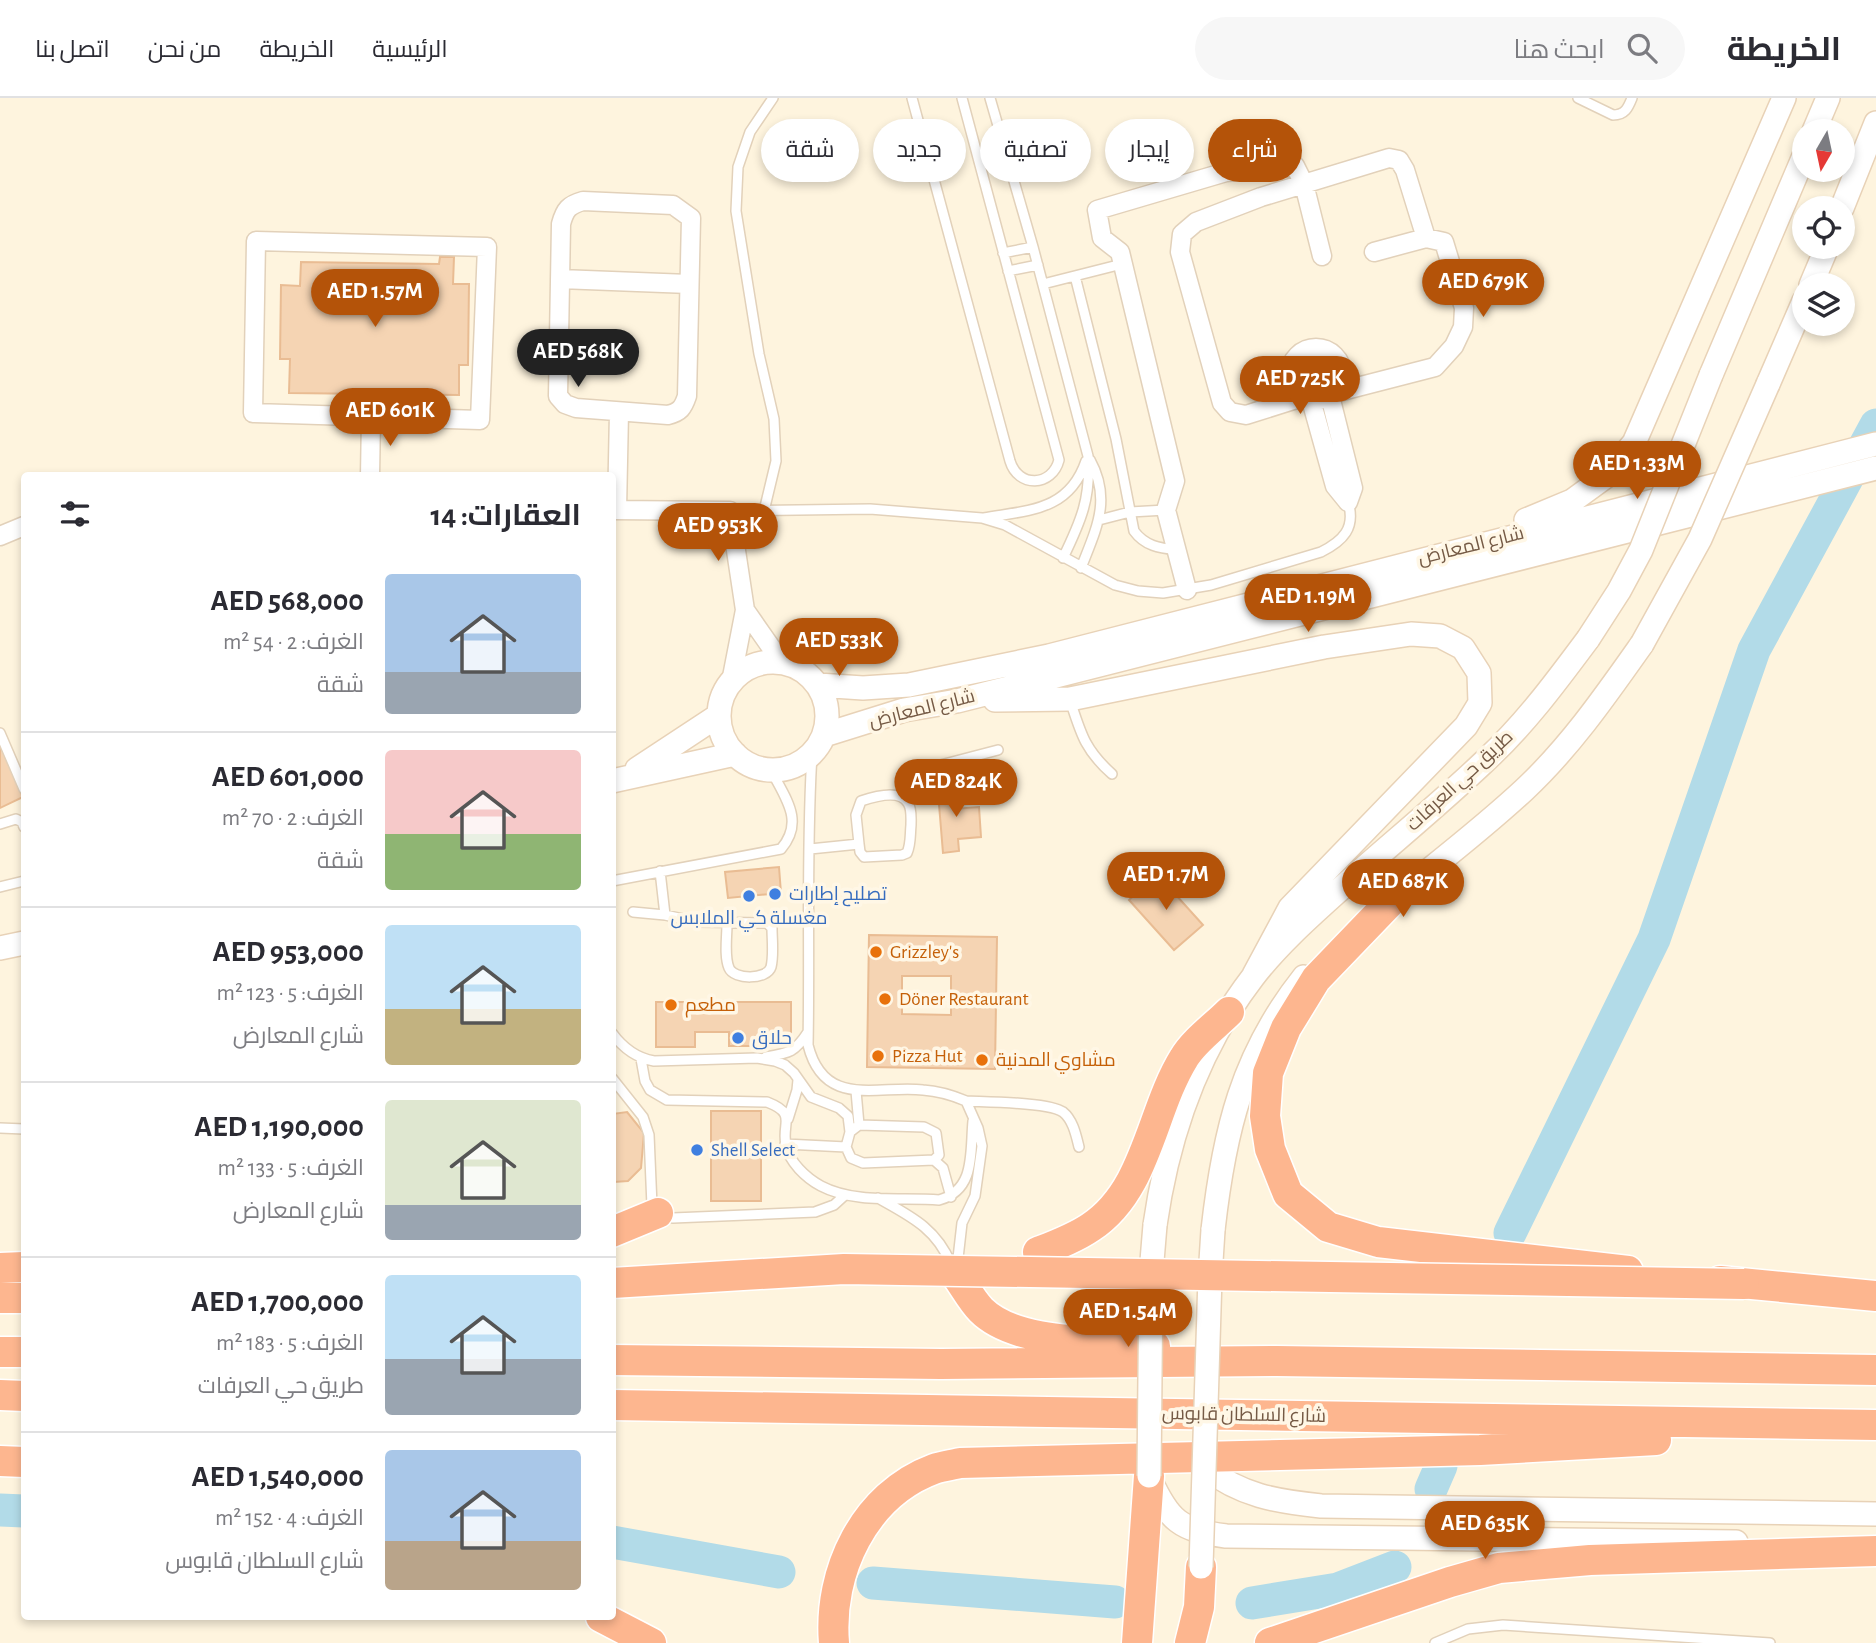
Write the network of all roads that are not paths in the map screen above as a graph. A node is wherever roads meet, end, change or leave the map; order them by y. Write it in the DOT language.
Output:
graph roads {
  1 [pos="773,98"];
  2 [pos="912,98"];
  3 [pos="962,98"];
  4 [pos="990,98"];
  5 [pos="1580,98"];
  6 [pos="1632,98"];
  7 [pos="1784,98"];
  8 [pos="1828,98"];
  9 [pos="1819,119"];
  10 [pos="1873,132"];
  11 [pos="1793,182"];
  12 [pos="1304,184"];
  13 [pos="1847,196"];
  14 [pos="1426,238"];
  15 [pos="1033,247"];
  16 [pos="1374,252"];
  17 [pos="1003,253"];
  18 [pos="1322,256"];
  19 [pos="1122,264"];
  20 [pos="1038,265"];
  21 [pos="1009,271"];
  22 [pos="1075,276"];
  23 [pos="560,279"];
  24 [pos="689,284"];
  25 [pos="1043,284"];
  26 [pos="1792,329"];
  27 [pos="1332,394"];
  28 [pos="1307,398"];
  29 [pos="619,412"];
  30 [pos="371,418"];
  31 [pos="1876,444"];
  32 [pos="1088,456"];
  33 [pos="1876,468"];
  34 [pos="370,472"];
  35 [pos="616,486"];
  36 [pos="1348,502"];
  37 [pos="616,510"];
  38 [pos="764,510"];
  39 [pos="1166,510"];
  40 [pos="730,511"];
  41 [pos="1130,512"];
  42 [pos="982,518"];
  43 [pos="1099,520"];
  44 [pos="21,527"];
  45 [pos="0,536"];
  46 [pos="1177,550"];
  47 [pos="1443,553"];
  48 [pos="1063,558"];
  49 [pos="1081,568"];
  50 [pos="1187,590"];
  51 [pos="744,610"];
  52 [pos="782,663"];
  53 [pos="731,682"];
  54 [pos="818,685"];
  55 [pos="1070,699"];
  56 [pos="957,701"];
  57 [pos="719,715"];
  58 [pos="0,733"];
  59 [pos="818,745"];
  60 [pos="998,750"];
  61 [pos="735,754"];
  62 [pos="771,770"];
  63 [pos="1112,774"];
  64 [pos="618,780"];
  65 [pos="21,782"];
  66 [pos="908,801"];
  67 [pos="21,822"];
  68 [pos="0,824"];
  69 [pos="859,844"];
  70 [pos="810,849"];
  71 [pos="660,871"];
  72 [pos="616,880"];
  73 [pos="21,882"];
  74 [pos="0,887"];
  75 [pos="1392,900"];
  76 [pos="633,912"];
  77 [pos="665,915"];
  78 [pos="727,924"];
  79 [pos="21,944"];
  80 [pos="0,948"];
  81 [pos="1254,975"];
  82 [pos="1229,1012"];
  83 [pos="808,1032"];
  84 [pos="616,1038"];
  85 [pos="757,1058"];
  86 [pos="641,1059"];
  87 [pos="798,1080"];
  88 [pos="616,1086"];
  89 [pos="856,1091"];
  90 [pos="966,1101"];
  91 [pos="974,1116"];
  92 [pos="788,1119"];
  93 [pos="859,1125"];
  94 [pos="0,1128"];
  95 [pos="21,1129"];
  96 [pos="850,1132"];
  97 [pos="785,1144"];
  98 [pos="846,1147"];
  99 [pos="1079,1147"];
  100 [pos="934,1160"];
  101 [pos="845,1195"];
  102 [pos="876,1197"];
  103 [pos="951,1197"];
  104 [pos="658,1213"];
  105 [pos="616,1230"];
  106 [pos="21,1267"];
  107 [pos="0,1268"];
  108 [pos="844,1269"];
  109 [pos="1151,1273"];
  110 [pos="956,1275"];
  111 [pos="1210,1277"];
  112 [pos="616,1283"];
  113 [pos="1744,1284"];
  114 [pos="1876,1296"];
  115 [pos="0,1298"];
  116 [pos="21,1298"];
  117 [pos="0,1352"];
  118 [pos="21,1352"];
  119 [pos="616,1360"];
  120 [pos="1277,1361"];
  121 [pos="1876,1370"];
  122 [pos="0,1395"];
  123 [pos="21,1396"];
  124 [pos="616,1405"];
  125 [pos="1876,1426"];
  126 [pos="0,1461"];
  127 [pos="21,1462"];
  128 [pos="1204,1467"];
  129 [pos="1149,1476"];
  130 [pos="1876,1514"];
  131 [pos="1202,1533"];
  132 [pos="1876,1541"];
  133 [pos="1876,1552"];
  134 [pos="1201,1567"];
  135 [pos="607,1620"];
  136 [pos="834,1642"];
  137 [pos="651,1643"];
  138 [pos="1137,1643"];
  139 [pos="1190,1643"];
  140 [pos="1270,1643"];
  141 [pos="1435,1643"];
  142 [pos="1770,1643"];
  1 -- 38 [label="lane"];
  2 -- 21 [label="lane"];
  3 -- 17 [label="lane"];
  4 -- 15 [label="lane"];
  5 -- 6 [label="lane"];
  7 -- 47 [label="main road"];
  8 -- 9 [label="main road"];
  10 -- 13 [label="main road"];
  11 -- 81 [label="main road, طريق حي العرفات, bridge"];
  12 -- 14 [label="street"];
  12 -- 18 [label="street"];
  12 -- 19 [label="street"];
  12 -- 28 [label="street"];
  14 -- 16 [label="street"];
  14 -- 27 [label="street"];
  15 -- 17 [label="lane"];
  15 -- 20 [label="lane"];
  17 -- 21 [label="lane"];
  19 -- 22 [label="lane"];
  19 -- 39 [label="street"];
  20 -- 21 [label="lane"];
  20 -- 25 [label="lane"];
  22 -- 25 [label="lane"];
  22 -- 41 [label="lane"];
  23 -- 24 [label="street"];
  23 -- 24 [label="street"];
  23 -- 29 [label="street"];
  24 -- 29 [label="street"];
  25 -- 32 [label="lane"];
  26 -- 75 [label="main road, bridge"];
  27 -- 28 [label="street"];
  27 -- 28 [label="street"];
  27 -- 36 [label="street"];
  28 -- 36 [label="street"];
  29 -- 35 [label="street"];
  30 -- 30 [label="street"];
  30 -- 34 [label="street"];
  31 -- 47 [label="main road, شارع المعارض"];
  32 -- 42 [label="lane"];
  32 -- 43 [label="lane"];
  32 -- 48 [label="lane"];
  33 -- 56 [label="main road, شارع المعارض"];
  36 -- 50 [label="lane"];
  37 -- 40 [label="street"];
  38 -- 40 [label="lane"];
  38 -- 42 [label="lane"];
  39 -- 41 [label="lane"];
  39 -- 46 [label="street"];
  40 -- 51 [label="street"];
  41 -- 43 [label="lane"];
  41 -- 46 [label="lane"];
  42 -- 48 [label="lane"];
  43 -- 49 [label="lane"];
  44 -- 45 [label="street"];
  46 -- 50 [label="street"];
  47 -- 54 [label="main road, شارع المعارض"];
  48 -- 49 [label="lane"];
  49 -- 50 [label="lane"];
  51 -- 52 [label="street"];
  51 -- 53 [label="street"];
  52 -- 53 [label="main road"];
  52 -- 54 [label="main road"];
  53 -- 57 [label="main road"];
  54 -- 59 [label="main road"];
  55 -- 56 [label="main road"];
  55 -- 63 [label="lane"];
  55 -- 81 [label="main road"];
  56 -- 59 [label="main road, شارع المعارض"];
  57 -- 61 [label="main road"];
  57 -- 64 [label="main road"];
  58 -- 65 [label="lane"];
  59 -- 62 [label="main road"];
  59 -- 70 [label="lane"];
  60 -- 66 [label="lane"];
  61 -- 62 [label="main road"];
  61 -- 64 [label="main road"];
  62 -- 71 [label="lane"];
  66 -- 69 [label="lane"];
  66 -- 69 [label="lane"];
  67 -- 68 [label="lane"];
  69 -- 70 [label="lane"];
  70 -- 83 [label="lane"];
  71 -- 72 [label="lane"];
  71 -- 77 [label="lane"];
  73 -- 74 [label="lane"];
  75 -- 111 [label="main road, bridge"];
  75 -- 113 [label="highway"];
  76 -- 77 [label="lane"];
  77 -- 78 [label="lane"];
  78 -- 78 [label="lane"];
  79 -- 80 [label="main road"];
  81 -- 82 [label="main road, طريق حي العرفات"];
  82 -- 108 [label="highway, bridge"];
  82 -- 109 [label="main road, طريق حي العرفات, bridge"];
  83 -- 85 [label="lane"];
  83 -- 89 [label="lane"];
  84 -- 86 [label="lane"];
  85 -- 86 [label="lane"];
  85 -- 87 [label="lane"];
  86 -- 92 [label="lane"];
  87 -- 92 [label="lane"];
  87 -- 96 [label="lane"];
  88 -- 104 [label="lane"];
  89 -- 90 [label="lane"];
  89 -- 93 [label="lane"];
  90 -- 91 [label="lane"];
  90 -- 99 [label="lane"];
  91 -- 103 [label="lane"];
  91 -- 110 [label="lane"];
  92 -- 97 [label="lane"];
  93 -- 96 [label="lane"];
  93 -- 100 [label="lane"];
  94 -- 95 [label="lane"];
  96 -- 98 [label="lane"];
  97 -- 98 [label="lane"];
  97 -- 101 [label="lane"];
  98 -- 100 [label="lane"];
  100 -- 103 [label="lane"];
  101 -- 102 [label="lane"];
  101 -- 104 [label="lane"];
  102 -- 103 [label="lane"];
  102 -- 110 [label="lane"];
  104 -- 105 [label="highway"];
  106 -- 107 [label="highway"];
  108 -- 109 [label="highway, bridge"];
  108 -- 112 [label="highway, bridge"];
  109 -- 111 [label="highway, bridge"];
  109 -- 129 [label="main road, طريق حي العرفات, bridge"];
  110 -- 120 [label="highway"];
  111 -- 113 [label="highway, bridge"];
  111 -- 128 [label="main road, bridge"];
  113 -- 114 [label="highway"];
  115 -- 116 [label="highway"];
  117 -- 118 [label="highway"];
  119 -- 120 [label="highway"];
  120 -- 121 [label="highway"];
  122 -- 123 [label="highway"];
  124 -- 125 [label="highway, شارع السلطان قابوس"];
  125 -- 136 [label="highway"];
  126 -- 127 [label="highway"];
  128 -- 130 [label="main road"];
  128 -- 131 [label="main road, bridge"];
  129 -- 131 [label="main road"];
  129 -- 138 [label="highway"];
  131 -- 132 [label="main road"];
  131 -- 134 [label="main road, bridge"];
  133 -- 140 [label="highway"];
  134 -- 139 [label="highway"];
  135 -- 137 [label="highway"];
  141 -- 142 [label="lane"];
}
